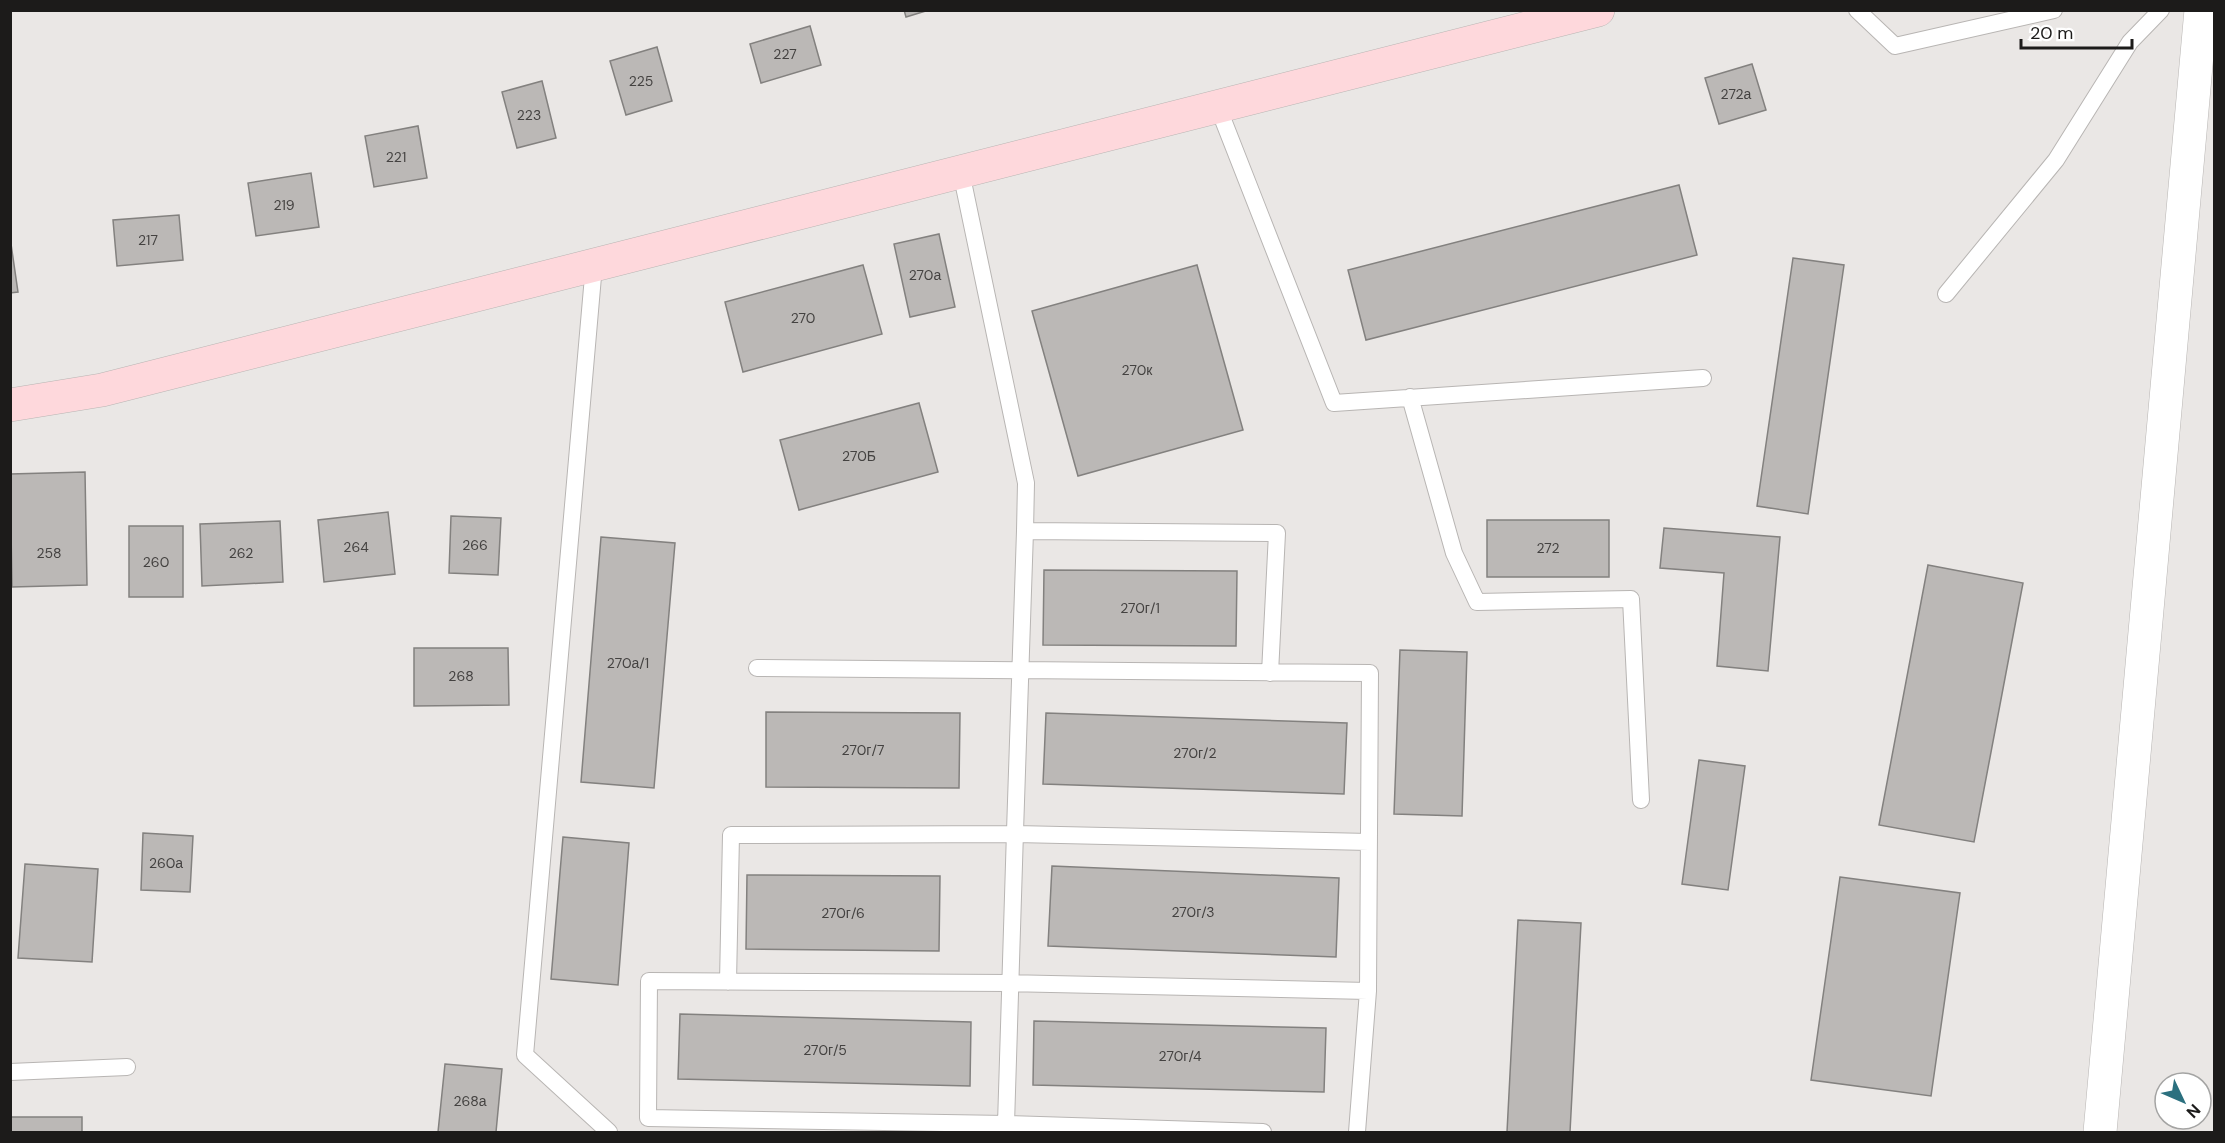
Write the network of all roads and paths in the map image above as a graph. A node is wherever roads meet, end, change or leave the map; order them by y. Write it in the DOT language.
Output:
graph roads {
  1 [pos="1598,10"];
  2 [pos="1857,10"];
  3 [pos="2054,10"];
  4 [pos="2161,10"];
  5 [pos="2201,10"];
  6 [pos="1218,107"];
  7 [pos="960,172"];
  8 [pos="594,265"];
  9 [pos="1946,294"];
  10 [pos="1702,378"];
  11 [pos="1410,398"];
  12 [pos="10,405"];
  13 [pos="1025,531"];
  14 [pos="757,668"];
  15 [pos="1020,670"];
  16 [pos="1270,673"];
  17 [pos="1641,800"];
  18 [pos="1015,834"];
  19 [pos="1369,842"];
  20 [pos="728,982"];
  21 [pos="1010,983"];
  22 [pos="1368,991"];
  23 [pos="127,1067"];
  24 [pos="10,1072"];
  25 [pos="1006,1124"];
  26 [pos="609,1132"];
  27 [pos="1263,1132"];
  28 [pos="1357,1132"];
  29 [pos="2100,1132"];
  1 -- 6 [label="main road"];
  2 -- 3 [label="lane"];
  4 -- 9 [label="lane"];
  5 -- 29 [label="street"];
  6 -- 7 [label="main road"];
  6 -- 11 [label="lane"];
  7 -- 8 [label="main road"];
  7 -- 13 [label="lane"];
  8 -- 12 [label="main road"];
  8 -- 26 [label="lane"];
  10 -- 11 [label="lane"];
  11 -- 17 [label="lane"];
  13 -- 15 [label="lane"];
  13 -- 16 [label="lane"];
  14 -- 15 [label="lane"];
  15 -- 16 [label="lane"];
  15 -- 18 [label="lane"];
  16 -- 19 [label="lane"];
  18 -- 19 [label="lane"];
  18 -- 20 [label="lane"];
  18 -- 21 [label="lane"];
  19 -- 22 [label="lane"];
  20 -- 21 [label="lane"];
  20 -- 25 [label="lane"];
  21 -- 22 [label="lane"];
  21 -- 25 [label="lane"];
  22 -- 28 [label="lane"];
  23 -- 24 [label="lane"];
  25 -- 27 [label="lane"];
}
